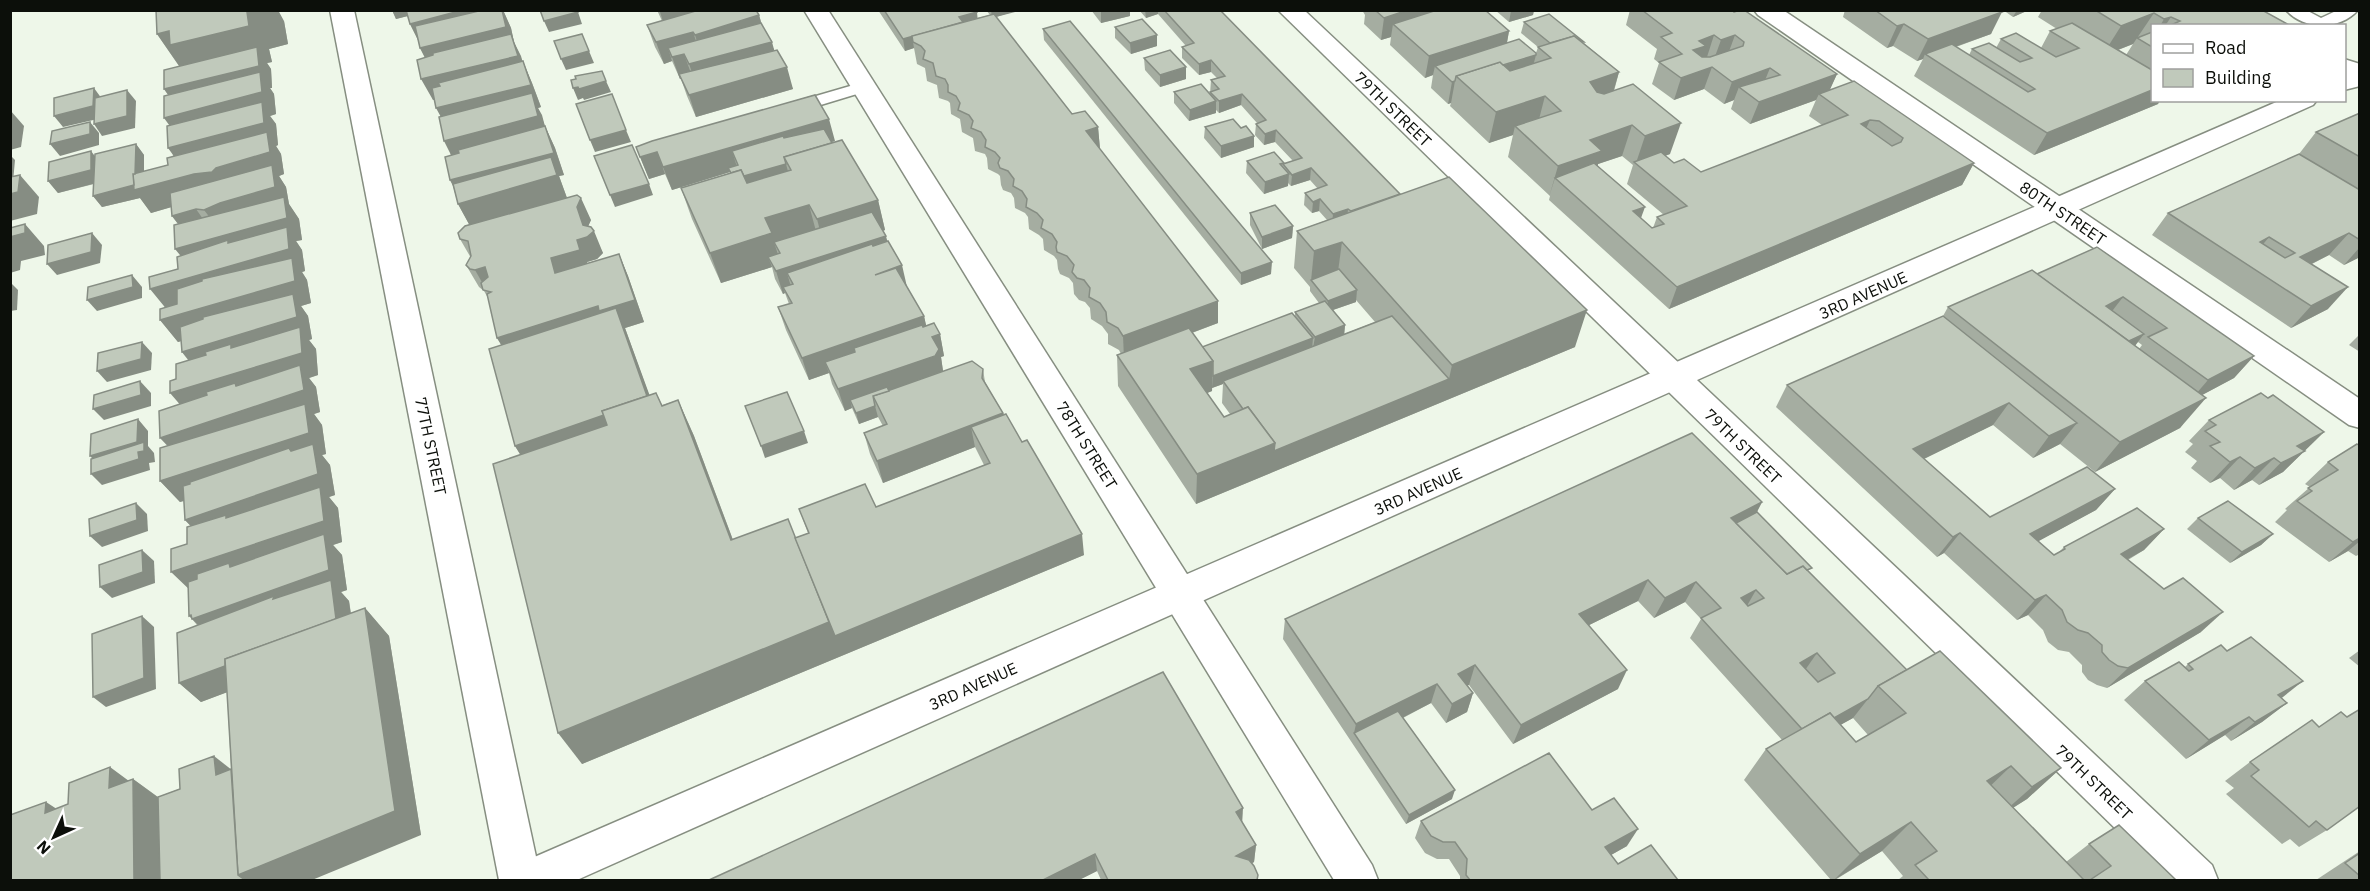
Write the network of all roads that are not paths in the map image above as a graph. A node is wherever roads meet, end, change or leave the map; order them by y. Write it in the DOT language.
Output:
graph roads {
  1 [pos="342,10"];
  2 [pos="816,10"];
  3 [pos="1290,10"];
  4 [pos="1766,10"];
  5 [pos="2293,10"];
  6 [pos="2351,10"];
  7 [pos="2316,24"];
  8 [pos="2320,24"];
  9 [pos="2346,67"];
  10 [pos="2360,75"];
  11 [pos="2346,82"];
  12 [pos="864,87"];
  13 [pos="2299,102"];
  14 [pos="770,115"];
  15 [pos="2058,209"];
  16 [pos="1673,378"];
  17 [pos="2360,416"];
  18 [pos="1180,595"];
  19 [pos="520,880"];
  20 [pos="531,880"];
  21 [pos="1357,880"];
  22 [pos="2197,880"];
  1 -- 19 [label="street, 77TH STREET"];
  2 -- 12 [label="street, 78TH STREET"];
  3 -- 16 [label="street, 79TH STREET"];
  4 -- 15 [label="street, 80TH STREET"];
  5 -- 7 [label="lane"];
  6 -- 8 [label="lane"];
  9 -- 10 [label="street"];
  10 -- 11 [label="street"];
  12 -- 14 [label="lane"];
  12 -- 18 [label="street, 78TH STREET"];
  13 -- 15 [label="street, 3RD AVENUE"];
  15 -- 16 [label="street, 3RD AVENUE"];
  15 -- 17 [label="street, 80TH STREET"];
  16 -- 18 [label="street, 3RD AVENUE"];
  16 -- 22 [label="street, 79TH STREET"];
  18 -- 20 [label="street, 3RD AVENUE"];
  18 -- 21 [label="street, 78TH STREET"];
}
